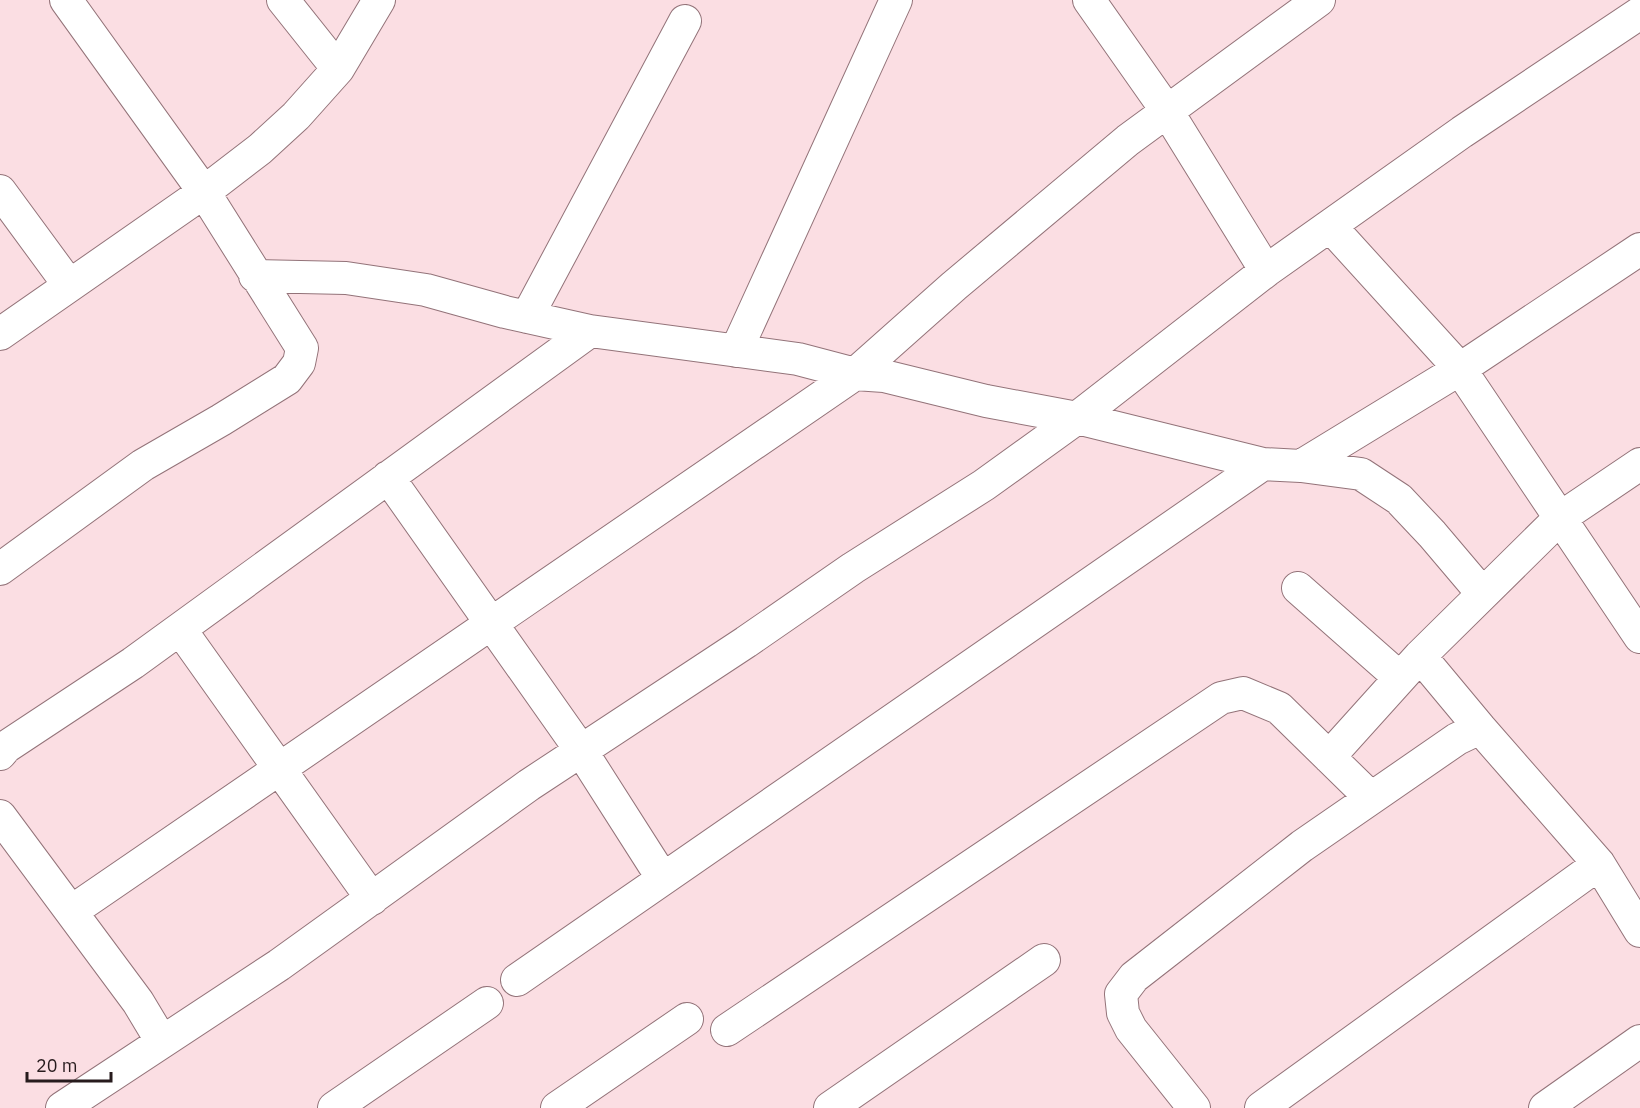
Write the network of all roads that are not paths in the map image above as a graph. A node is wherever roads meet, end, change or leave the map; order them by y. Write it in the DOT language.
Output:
graph roads {
  1 [pos="66,0"];
  2 [pos="283,0"];
  3 [pos="379,0"];
  4 [pos="896,0"];
  5 [pos="1089,0"];
  6 [pos="1319,0"];
  7 [pos="1640,13"];
  8 [pos="685,21"];
  9 [pos="338,69"];
  10 [pos="1167,111"];
  11 [pos="0,191"];
  12 [pos="204,192"];
  13 [pos="1330,226"];
  14 [pos="1640,249"];
  15 [pos="1266,272"];
  16 [pos="255,276"];
  17 [pos="69,285"];
  18 [pos="527,317"];
  19 [pos="590,331"];
  20 [pos="0,334"];
  21 [pos="736,351"];
  22 [pos="1460,369"];
  23 [pos="855,374"];
  24 [pos="1077,418"];
  25 [pos="1263,464"];
  26 [pos="1640,464"];
  27 [pos="1301,466"];
  28 [pos="388,477"];
  29 [pos="1560,518"];
  30 [pos="0,569"];
  31 [pos="1298,588"];
  32 [pos="1482,593"];
  33 [pos="491,623"];
  34 [pos="180,629"];
  35 [pos="1640,637"];
  36 [pos="1410,667"];
  37 [pos="1480,728"];
  38 [pos="582,752"];
  39 [pos="0,754"];
  40 [pos="1329,757"];
  41 [pos="279,768"];
  42 [pos="1371,798"];
  43 [pos="0,816"];
  44 [pos="1599,864"];
  45 [pos="663,879"];
  46 [pos="372,899"];
  47 [pos="72,911"];
  48 [pos="1640,931"];
  49 [pos="1044,960"];
  50 [pos="517,980"];
  51 [pos="487,1003"];
  52 [pos="687,1018"];
  53 [pos="727,1030"];
  54 [pos="1640,1041"];
  55 [pos="162,1042"];
  56 [pos="69,1106"];
  57 [pos="334,1108"];
  58 [pos="557,1108"];
  59 [pos="830,1108"];
  60 [pos="1194,1108"];
  61 [pos="1262,1108"];
  62 [pos="1545,1108"];
  1 -- 12 [label="street"];
  2 -- 9 [label="street"];
  3 -- 9 [label="street"];
  4 -- 21 [label="street"];
  5 -- 10 [label="street"];
  6 -- 10 [label="street"];
  7 -- 13 [label="street"];
  8 -- 18 [label="street"];
  9 -- 12 [label="street"];
  10 -- 15 [label="street"];
  10 -- 23 [label="street"];
  11 -- 17 [label="street"];
  12 -- 16 [label="street"];
  12 -- 17 [label="street"];
  13 -- 15 [label="street"];
  13 -- 22 [label="street"];
  14 -- 22 [label="street"];
  15 -- 24 [label="street"];
  16 -- 18 [label="street"];
  16 -- 30 [label="street"];
  17 -- 20 [label="street"];
  18 -- 19 [label="street"];
  19 -- 21 [label="street"];
  19 -- 28 [label="street"];
  21 -- 23 [label="street"];
  22 -- 27 [label="street"];
  22 -- 29 [label="street"];
  23 -- 24 [label="street"];
  23 -- 33 [label="street"];
  24 -- 25 [label="street"];
  24 -- 38 [label="street"];
  25 -- 27 [label="street"];
  25 -- 45 [label="street"];
  26 -- 29 [label="street"];
  27 -- 32 [label="street"];
  28 -- 33 [label="street"];
  28 -- 34 [label="street"];
  29 -- 32 [label="street"];
  29 -- 35 [label="street"];
  31 -- 36 [label="street"];
  32 -- 36 [label="street"];
  33 -- 38 [label="street"];
  33 -- 41 [label="street"];
  34 -- 39 [label="street"];
  34 -- 41 [label="street"];
  36 -- 37 [label="street"];
  36 -- 40 [label="street"];
  37 -- 42 [label="street"];
  37 -- 44 [label="street"];
  38 -- 45 [label="street"];
  38 -- 46 [label="street"];
  40 -- 42 [label="street"];
  40 -- 53 [label="street"];
  41 -- 46 [label="street"];
  41 -- 47 [label="street"];
  42 -- 60 [label="street"];
  43 -- 47 [label="street"];
  44 -- 48 [label="street"];
  44 -- 61 [label="street"];
  45 -- 50 [label="street"];
  46 -- 55 [label="street"];
  47 -- 55 [label="street"];
  49 -- 59 [label="street"];
  51 -- 57 [label="street"];
  52 -- 58 [label="street"];
  54 -- 62 [label="street"];
  55 -- 56 [label="street"];
}
